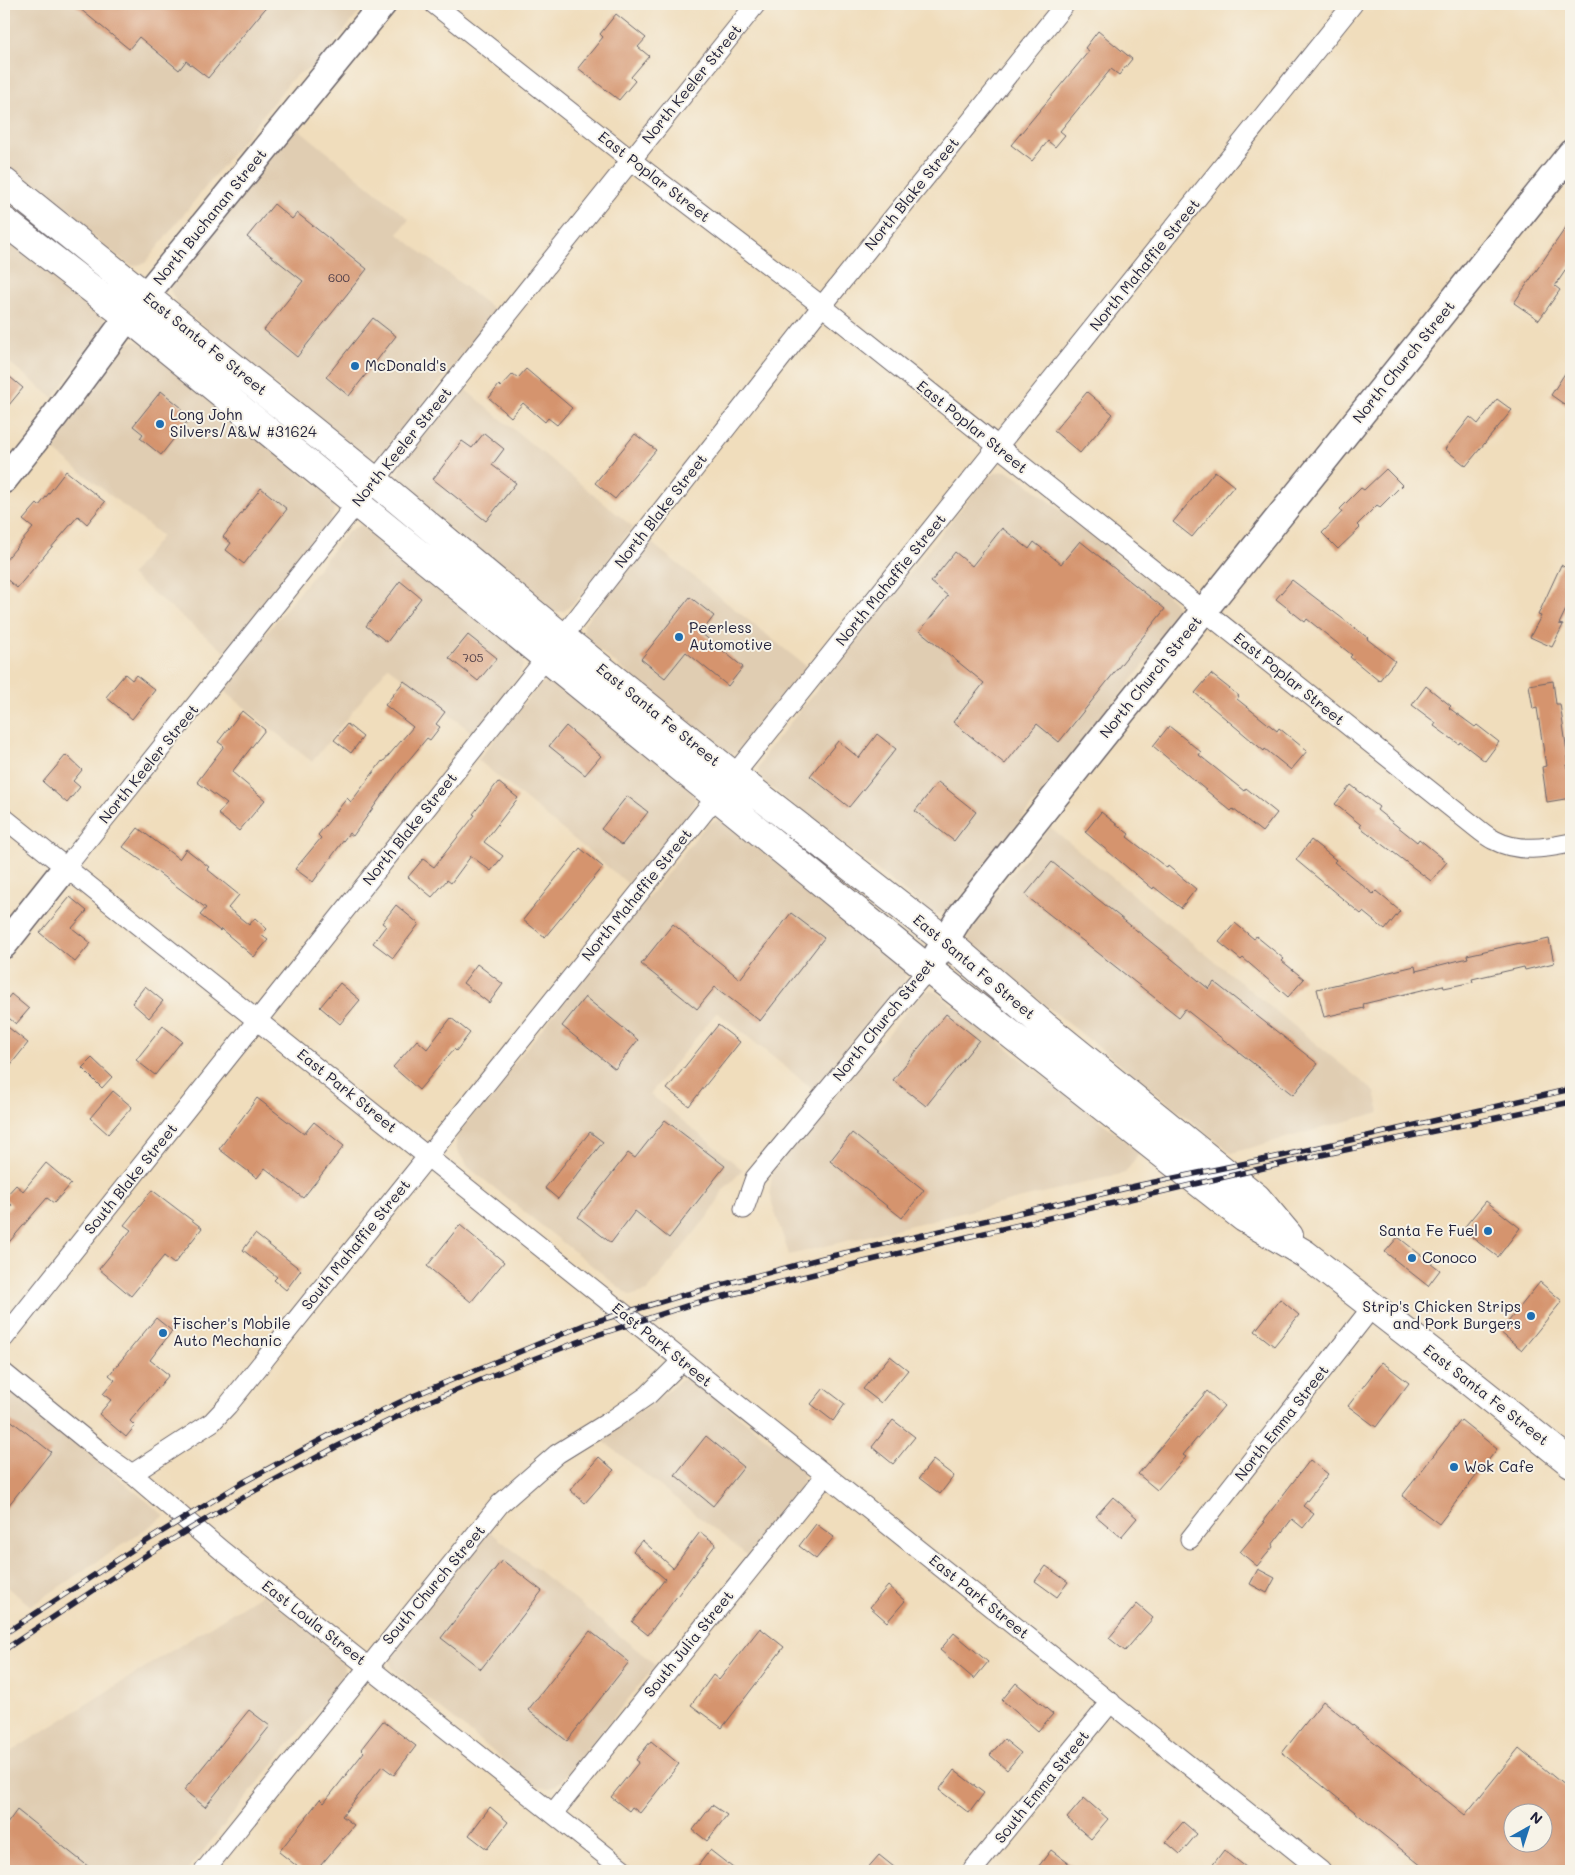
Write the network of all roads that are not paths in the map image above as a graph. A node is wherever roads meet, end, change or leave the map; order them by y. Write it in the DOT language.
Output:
graph roads {
  1 [pos="383,4"];
  2 [pos="434,4"];
  3 [pos="756,4"];
  4 [pos="1066,4"];
  5 [pos="1353,4"];
  6 [pos="1571,154"];
  7 [pos="631,160"];
  8 [pos="4,182"];
  9 [pos="4,221"];
  10 [pos="146,296"];
  11 [pos="822,306"];
  12 [pos="128,317"];
  13 [pos="998,448"];
  14 [pos="4,480"];
  15 [pos="375,481"];
  16 [pos="356,504"];
  17 [pos="1205,611"];
  18 [pos="562,637"];
  19 [pos="546,658"];
  20 [pos="733,776"];
  21 [pos="716,797"];
  22 [pos="4,818"];
  23 [pos="1571,843"];
  24 [pos="66,868"];
  25 [pos="946,941"];
  26 [pos="4,945"];
  27 [pos="928,969"];
  28 [pos="258,1020"];
  29 [pos="428,1155"];
  30 [pos="744,1209"];
  31 [pos="1305,1254"];
  32 [pos="1373,1306"];
  33 [pos="4,1338"];
  34 [pos="682,1361"];
  35 [pos="4,1373"];
  36 [pos="1571,1463"];
  37 [pos="132,1474"];
  38 [pos="826,1475"];
  39 [pos="1190,1539"];
  40 [pos="369,1666"];
  41 [pos="1111,1702"];
  42 [pos="553,1813"];
  43 [pos="204,1871"];
  44 [pos="625,1871"];
  45 [pos="972,1871"];
  46 [pos="1321,1871"];
  1 -- 10 [label="street, North Buchanan Street"];
  2 -- 7 [label="street, East Poplar Street"];
  3 -- 7 [label="street, North Keeler Street"];
  4 -- 11 [label="street, North Blake Street"];
  5 -- 13 [label="street, North Mahaffie Street"];
  6 -- 17 [label="street, North Church Street"];
  7 -- 11 [label="street, East Poplar Street"];
  7 -- 15 [label="street, North Keeler Street"];
  8 -- 10 [label="main road, East Santa Fe Street"];
  9 -- 12 [label="main road, East Santa Fe Street"];
  10 -- 12 [label="street, North Buchanan Street"];
  10 -- 15 [label="main road, East Santa Fe Street"];
  11 -- 13 [label="street, East Poplar Street"];
  11 -- 18 [label="street, North Blake Street"];
  12 -- 14 [label="street, North Buchanan Street"];
  12 -- 16 [label="main road, East Santa Fe Street"];
  13 -- 17 [label="street, East Poplar Street"];
  13 -- 20 [label="street, North Mahaffie Street"];
  15 -- 16 [label="street, North Keeler Street"];
  15 -- 18 [label="main road, East Santa Fe Street"];
  16 -- 19 [label="main road, East Santa Fe Street"];
  16 -- 24 [label="street, North Keeler Street"];
  17 -- 23 [label="street, East Poplar Street"];
  17 -- 25 [label="street, North Church Street"];
  18 -- 19 [label="street, North Blake Street"];
  18 -- 20 [label="main road, East Santa Fe Street"];
  19 -- 21 [label="main road, East Santa Fe Street"];
  19 -- 28 [label="street, North Blake Street"];
  20 -- 21 [label="street, North Mahaffie Street"];
  20 -- 25 [label="main road, East Santa Fe Street"];
  21 -- 27 [label="main road, East Santa Fe Street"];
  21 -- 29 [label="street, North Mahaffie Street"];
  22 -- 24 [label="street, East Park Street"];
  24 -- 26 [label="street"];
  24 -- 28 [label="street, East Park Street"];
  25 -- 27 [label="street, North Church Street"];
  25 -- 31 [label="main road, East Santa Fe Street"];
  27 -- 30 [label="street, North Church Street"];
  27 -- 31 [label="main road, East Santa Fe Street"];
  28 -- 29 [label="street, East Park Street"];
  28 -- 33 [label="street, South Blake Street"];
  29 -- 34 [label="street, East Park Street"];
  29 -- 37 [label="street, South Mahaffie Street"];
  31 -- 32 [label="main road, East Santa Fe Street"];
  32 -- 36 [label="main road, East Santa Fe Street"];
  32 -- 39 [label="street, North Emma Street"];
  34 -- 38 [label="street, East Park Street"];
  34 -- 40 [label="street, South Church Street"];
  35 -- 37 [label="street, East Loula Street"];
  37 -- 40 [label="street, East Loula Street"];
  38 -- 41 [label="street, East Park Street"];
  38 -- 42 [label="street, South Julia Street"];
  40 -- 42 [label="street, East Loula Street"];
  40 -- 43 [label="street, South Church Street"];
  41 -- 45 [label="street, South Emma Street"];
  41 -- 46 [label="street, East Park Street"];
  42 -- 44 [label="street, East Loula Street"];
}
